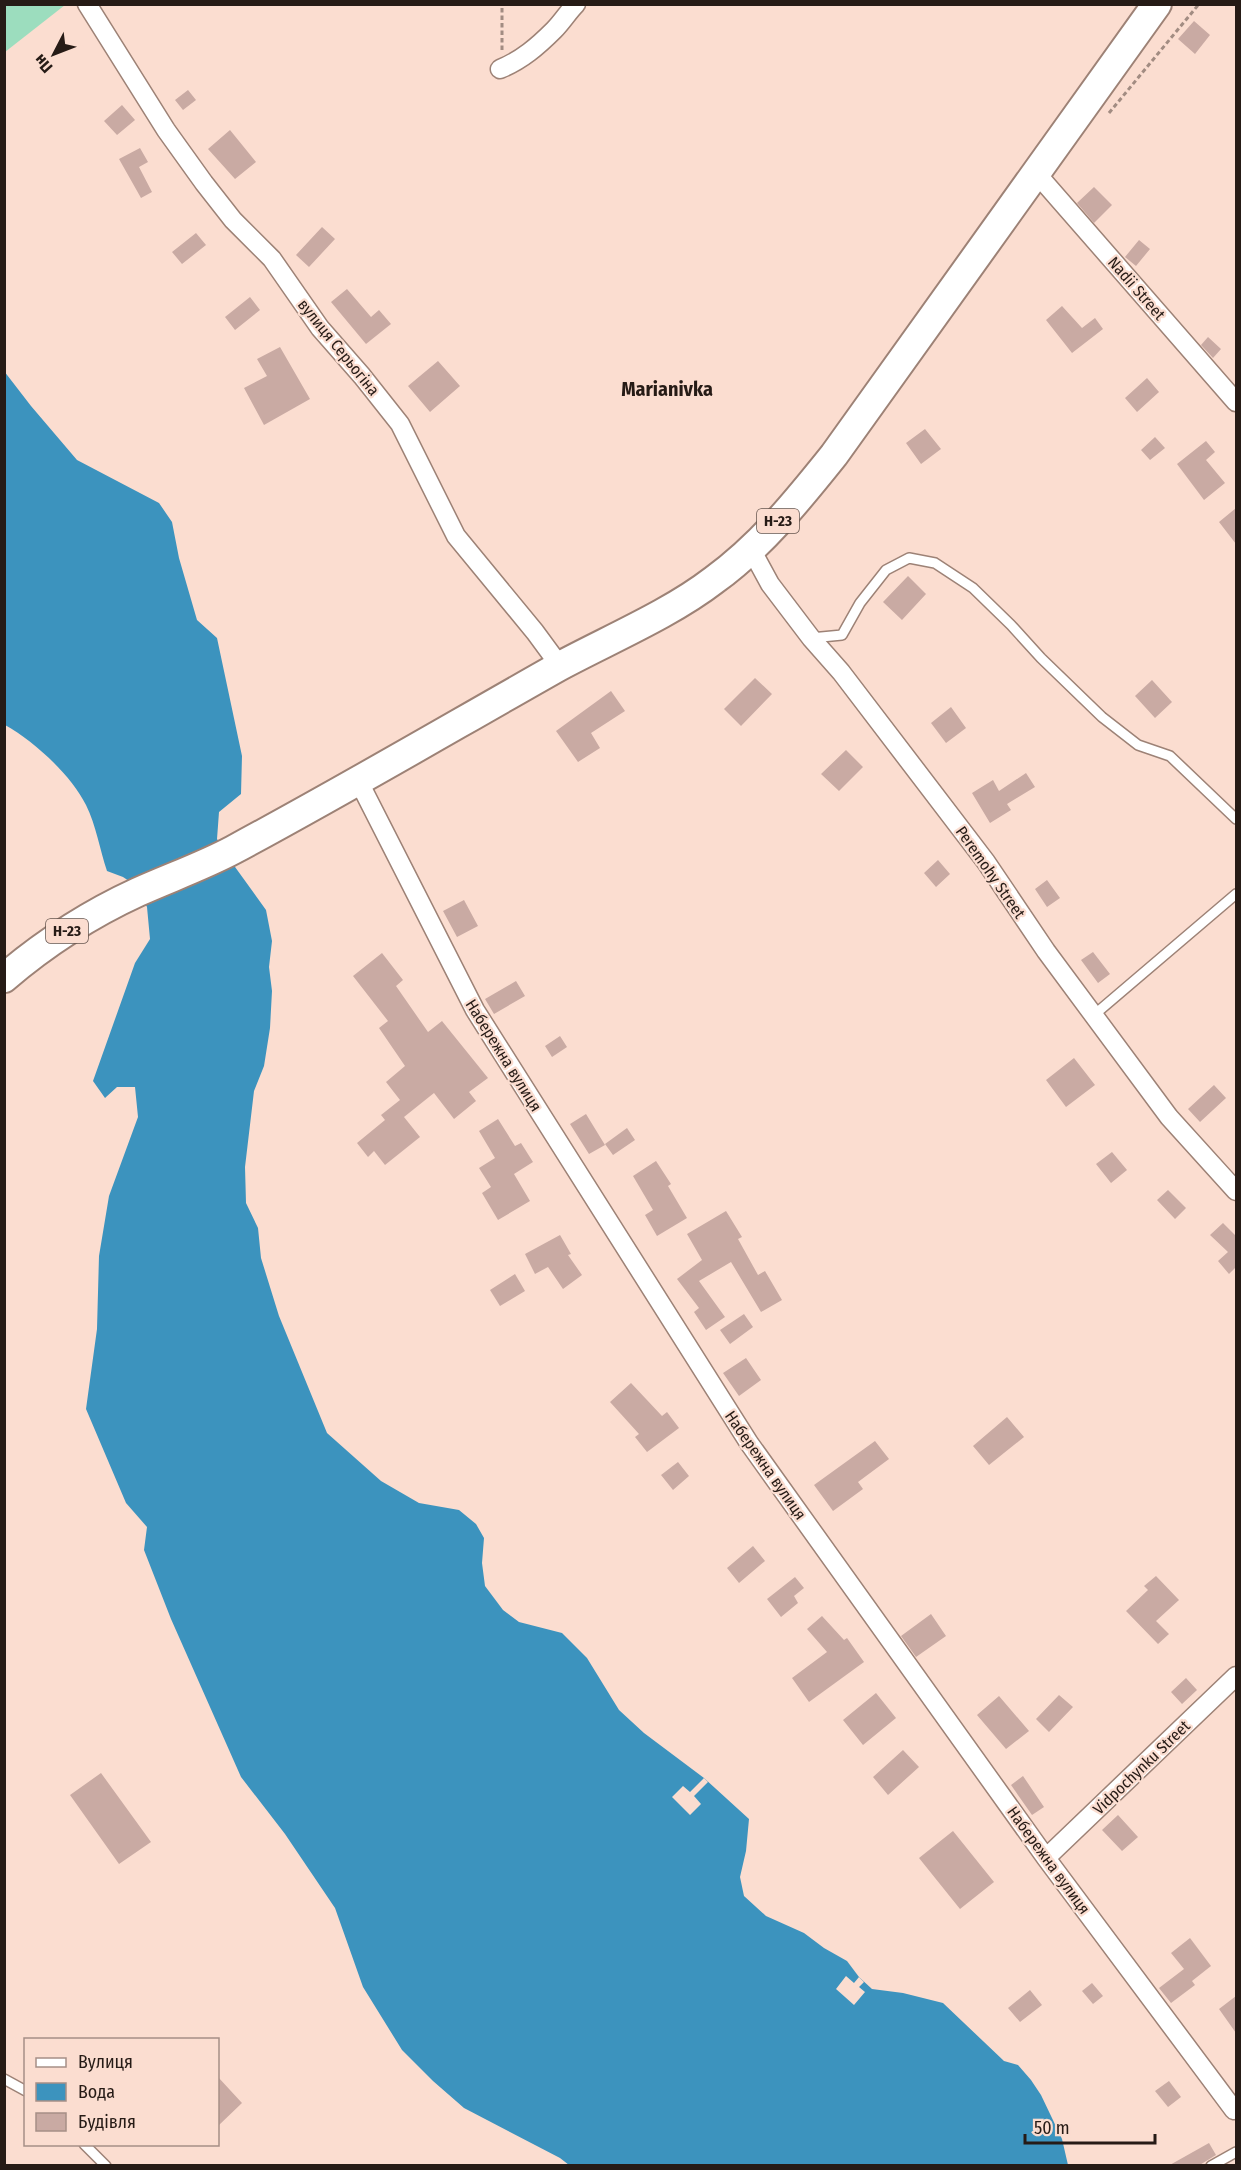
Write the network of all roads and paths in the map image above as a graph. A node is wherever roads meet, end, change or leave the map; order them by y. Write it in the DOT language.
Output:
graph roads {
  1 [pos="87,4"];
  2 [pos="502,4"];
  3 [pos="576,4"];
  4 [pos="1157,4"];
  5 [pos="1199,4"];
  6 [pos="500,69"];
  7 [pos="1109,113"];
  8 [pos="1037,174"];
  9 [pos="1236,402"];
  10 [pos="751,549"];
  11 [pos="811,638"];
  12 [pos="560,666"];
  13 [pos="358,780"];
  14 [pos="1236,819"];
  15 [pos="1236,894"];
  16 [pos="4,978"];
  17 [pos="1094,1015"];
  18 [pos="1236,1191"];
  19 [pos="1236,1676"];
  20 [pos="1046,1858"];
  21 [pos="4,2079"];
  22 [pos="24,2090"];
  23 [pos="1236,2110"];
  24 [pos="85,2146"];
  25 [pos="1236,2152"];
  26 [pos="106,2166"];
  27 [pos="1211,2166"];
  1 -- 12 [label="street, вулиця Серьогіна"];
  2 -- 6 [label="path"];
  3 -- 6 [label="street"];
  4 -- 8 [label="main road, Н-23"];
  5 -- 7 [label="path"];
  8 -- 9 [label="street, Nadii Street"];
  8 -- 10 [label="main road, Н-23"];
  10 -- 11 [label="street, Peremohy Street"];
  10 -- 12 [label="main road, Н-23"];
  11 -- 14 [label="lane"];
  11 -- 17 [label="street, Peremohy Street"];
  12 -- 13 [label="main road, Н-23"];
  13 -- 16 [label="main road, Н-23"];
  13 -- 20 [label="street, Набережна вулиця"];
  15 -- 17 [label="lane"];
  17 -- 18 [label="street, Peremohy Street"];
  19 -- 20 [label="street, Vidpochynku Street"];
  20 -- 23 [label="street, Набережна вулиця"];
  21 -- 22 [label="lane"];
  24 -- 26 [label="lane"];
  25 -- 27 [label="lane"];
}
